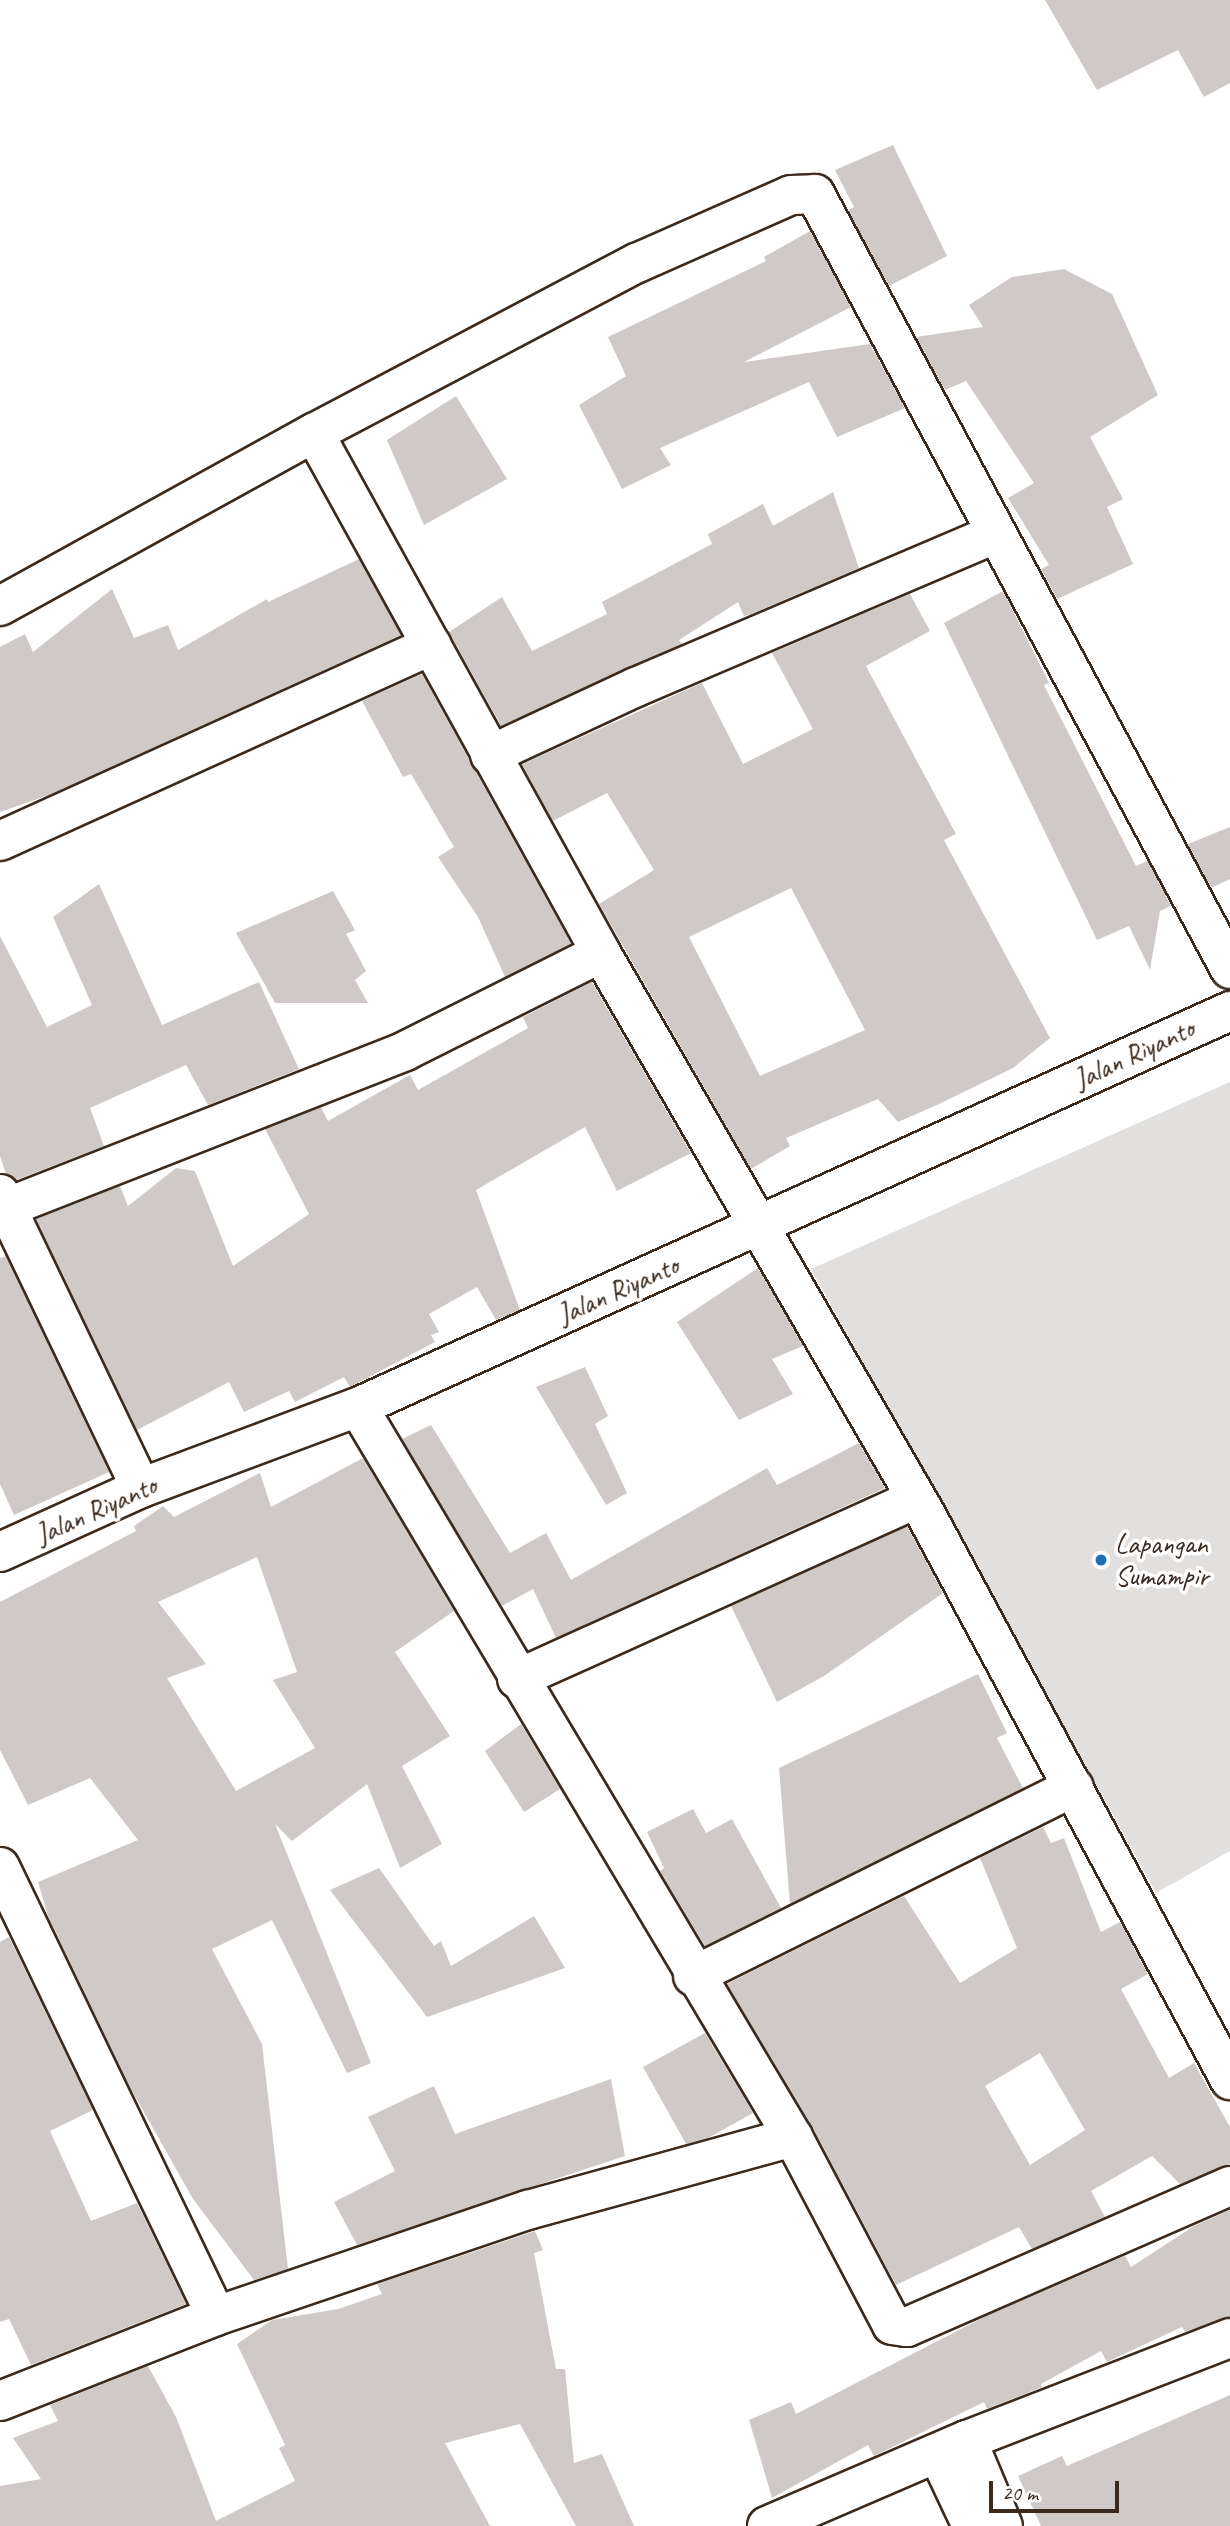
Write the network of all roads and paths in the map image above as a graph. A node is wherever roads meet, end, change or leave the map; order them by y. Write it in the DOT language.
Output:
graph roads {
  1 [pos="314,433"];
  2 [pos="995,534"];
  3 [pos="0,606"];
  4 [pos="432,645"];
  5 [pos="490,755"];
  6 [pos="0,841"];
  7 [pos="601,953"];
  8 [pos="1230,969"];
  9 [pos="1230,1011"];
  10 [pos="2,1204"];
  11 [pos="758,1226"];
  12 [pos="358,1408"];
  13 [pos="141,1488"];
  14 [pos="915,1499"];
  15 [pos="0,1552"];
  16 [pos="517,1679"];
  17 [pos="1074,1787"];
  18 [pos="0,1867"];
  19 [pos="693,1976"];
  20 [pos="1230,2080"];
  21 [pos="793,2137"];
  22 [pos="1230,2186"];
  23 [pos="216,2316"];
  24 [pos="1230,2339"];
  25 [pos="0,2401"];
  26 [pos="953,2447"];
  27 [pos="766,2526"];
  28 [pos="972,2526"];
  29 [pos="1003,2526"];
  1 -- 2 [label="street"];
  1 -- 3 [label="street"];
  1 -- 4 [label="street"];
  2 -- 5 [label="street"];
  2 -- 8 [label="street"];
  4 -- 5 [label="street"];
  4 -- 6 [label="street"];
  5 -- 7 [label="street"];
  7 -- 10 [label="street"];
  7 -- 11 [label="street"];
  9 -- 11 [label="street, Jalan Riyanto"];
  10 -- 13 [label="street"];
  11 -- 12 [label="street, Jalan Riyanto"];
  11 -- 14 [label="street"];
  12 -- 13 [label="street, Jalan Riyanto"];
  12 -- 16 [label="street"];
  13 -- 15 [label="street, Jalan Riyanto"];
  14 -- 16 [label="street"];
  14 -- 17 [label="street"];
  16 -- 19 [label="street"];
  17 -- 19 [label="street"];
  17 -- 20 [label="street"];
  18 -- 23 [label="street"];
  19 -- 21 [label="street"];
  21 -- 22 [label="street"];
  21 -- 23 [label="street"];
  23 -- 25 [label="street"];
  24 -- 26 [label="street"];
  26 -- 27 [label="street"];
  26 -- 28 [label="street"];
  26 -- 29 [label="street"];
}
